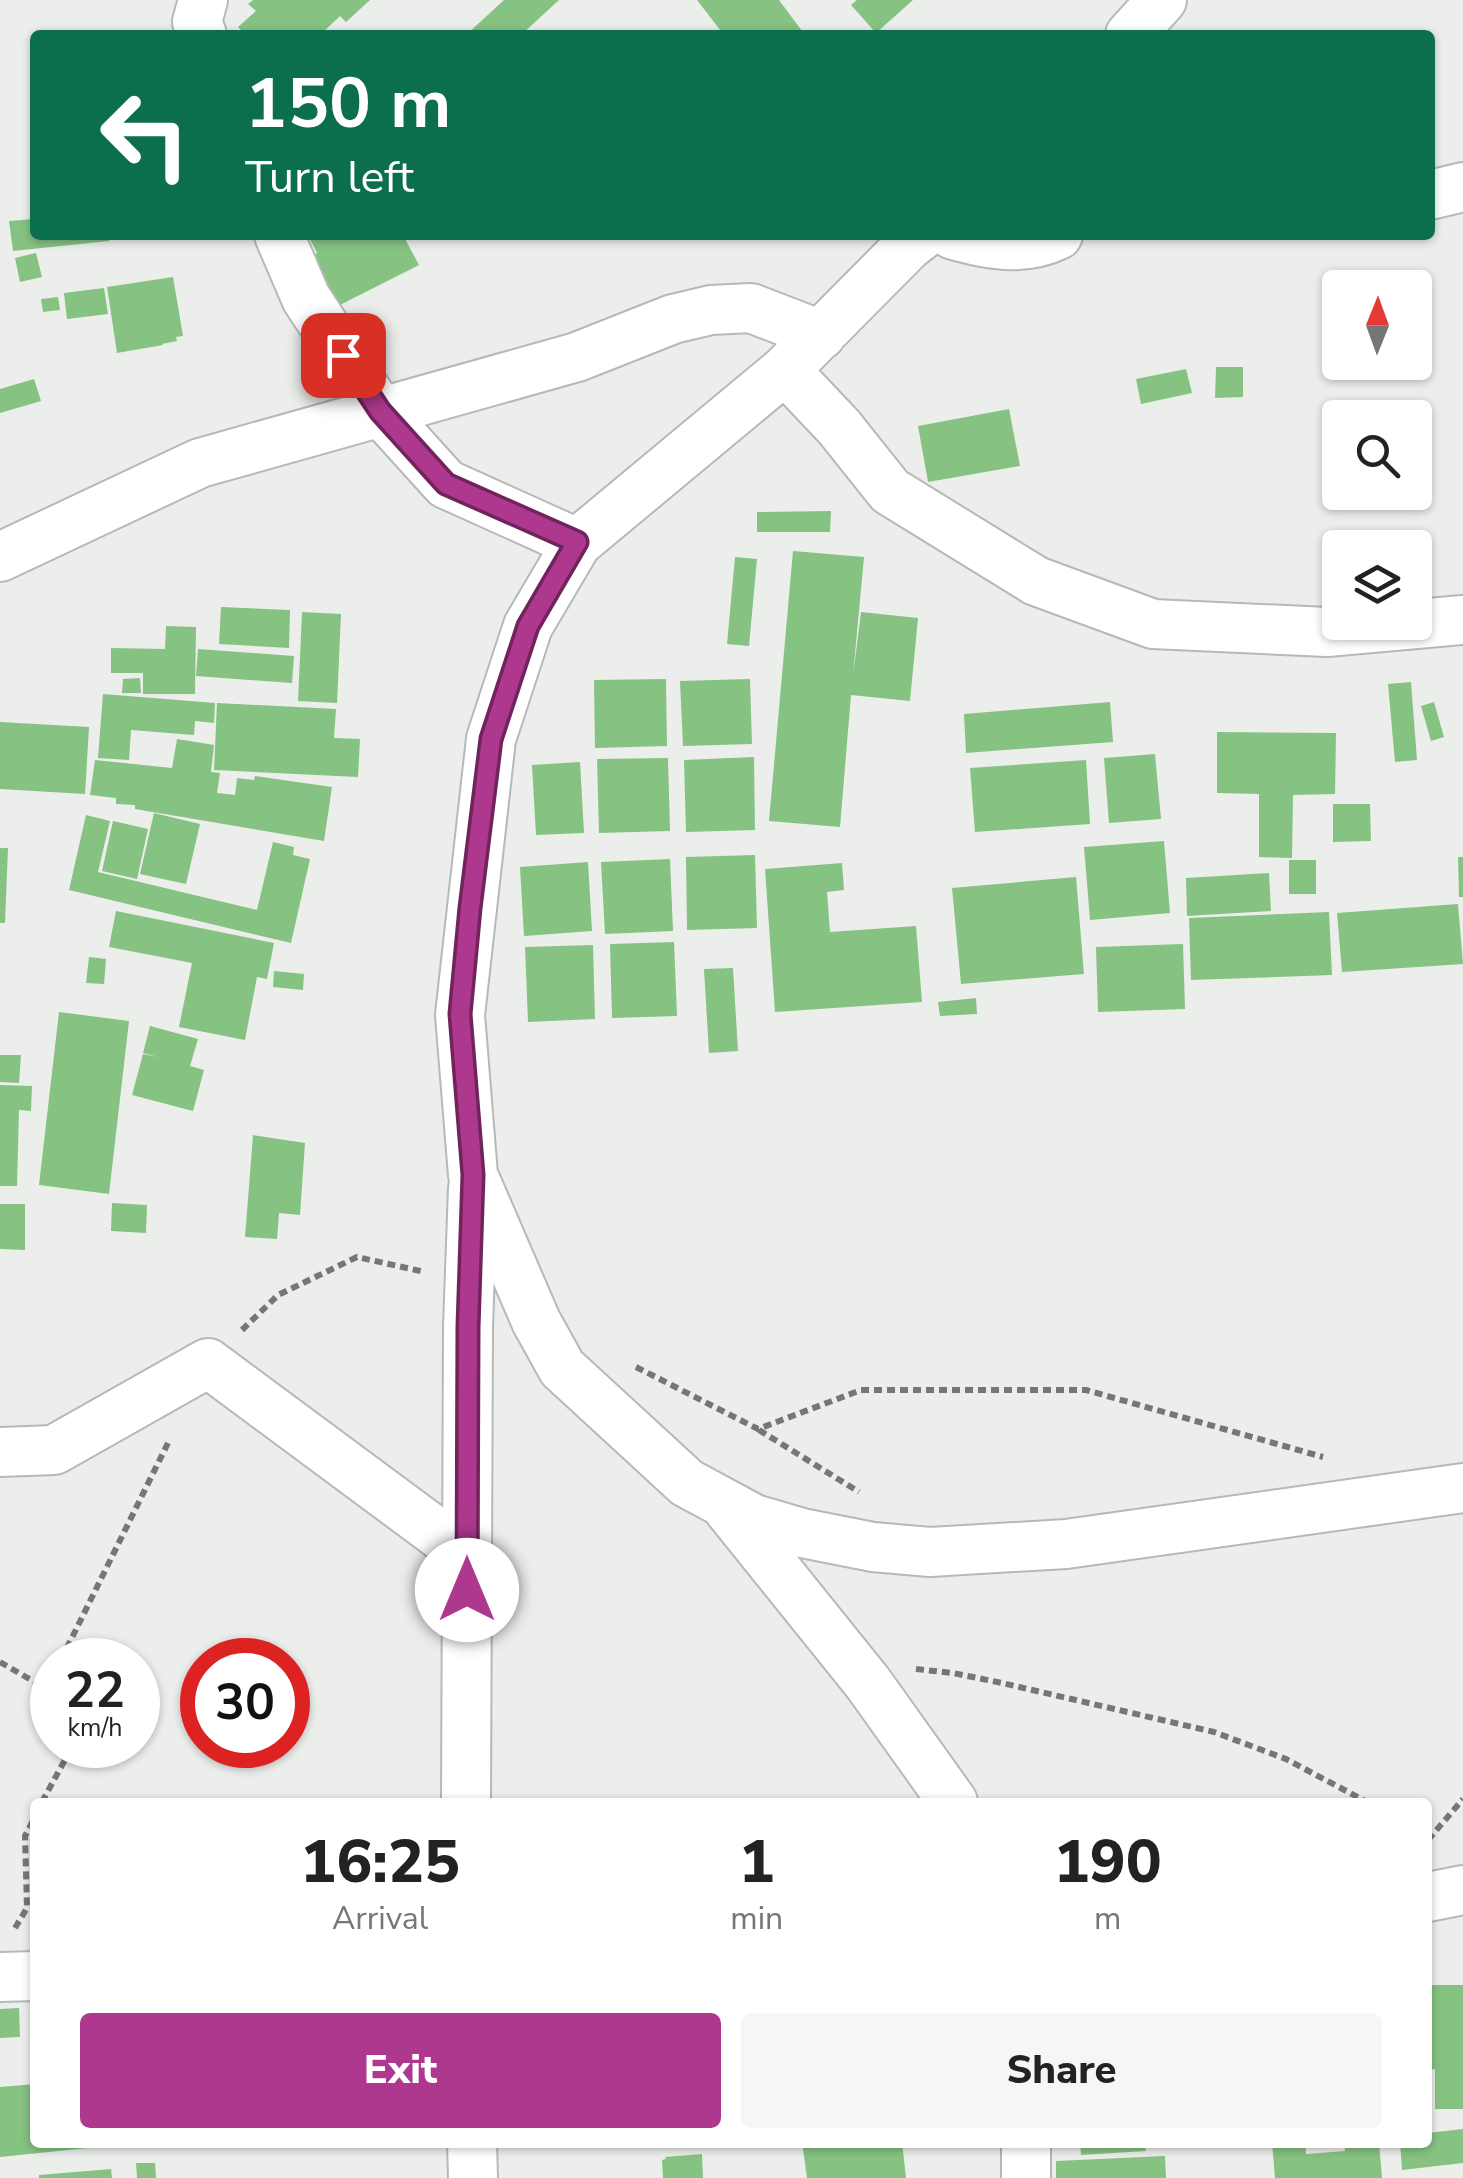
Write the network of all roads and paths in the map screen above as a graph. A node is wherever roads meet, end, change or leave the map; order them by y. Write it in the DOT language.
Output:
graph roads {
  1 [pos="203,0"];
  2 [pos="1162,0"];
  3 [pos="200,30"];
  4 [pos="1135,30"];
  5 [pos="1463,187"];
  6 [pos="1435,194"];
  7 [pos="281,240"];
  8 [pos="916,240"];
  9 [pos="975,240"];
  10 [pos="1044,240"];
  11 [pos="821,335"];
  12 [pos="784,370"];
  13 [pos="380,411"];
  14 [pos="577,542"];
  15 [pos="0,557"];
  16 [pos="1463,620"];
  17 [pos="473,1175"];
  18 [pos="620,1359"];
  19 [pos="758,1429"];
  20 [pos="0,1452"];
  21 [pos="1324,1457"];
  22 [pos="1463,1488"];
  23 [pos="871,1499"];
  24 [pos="720,1500"];
  25 [pos="467,1555"];
  26 [pos="0,1662"];
  27 [pos="851,1662"];
  28 [pos="30,1679"];
  29 [pos="60,1768"];
  30 [pos="44,1798"];
  31 [pos="466,1798"];
  32 [pos="950,1798"];
  33 [pos="1359,1798"];
  34 [pos="1463,1799"];
  35 [pos="30,1826"];
  36 [pos="1432,1835"];
  37 [pos="1463,1890"];
  38 [pos="1432,1896"];
  39 [pos="15,1964"];
  40 [pos="472,2148"];
  41 [pos="1026,2148"];
  42 [pos="473,2178"];
  43 [pos="1026,2178"];
  1 -- 3 [label="street"];
  2 -- 4 [label="street"];
  5 -- 6 [label="street"];
  7 -- 13 [label="street"];
  8 -- 11 [label="street"];
  9 -- 10 [label="street"];
  11 -- 12 [label="street"];
  11 -- 13 [label="street"];
  12 -- 14 [label="street"];
  12 -- 16 [label="street"];
  13 -- 14 [label="street"];
  13 -- 15 [label="street"];
  14 -- 17 [label="street"];
  17 -- 24 [label="street"];
  17 -- 25 [label="street"];
  18 -- 19 [label="path"];
  19 -- 21 [label="path"];
  19 -- 23 [label="path"];
  20 -- 25 [label="street"];
  22 -- 24 [label="street"];
  24 -- 27 [label="street"];
  25 -- 31 [label="street"];
  26 -- 28 [label="path"];
  27 -- 32 [label="street"];
  27 -- 33 [label="path"];
  29 -- 30 [label="path"];
  34 -- 36 [label="path"];
  35 -- 39 [label="path"];
  37 -- 38 [label="street"];
  40 -- 42 [label="street"];
  41 -- 43 [label="street"];
}
